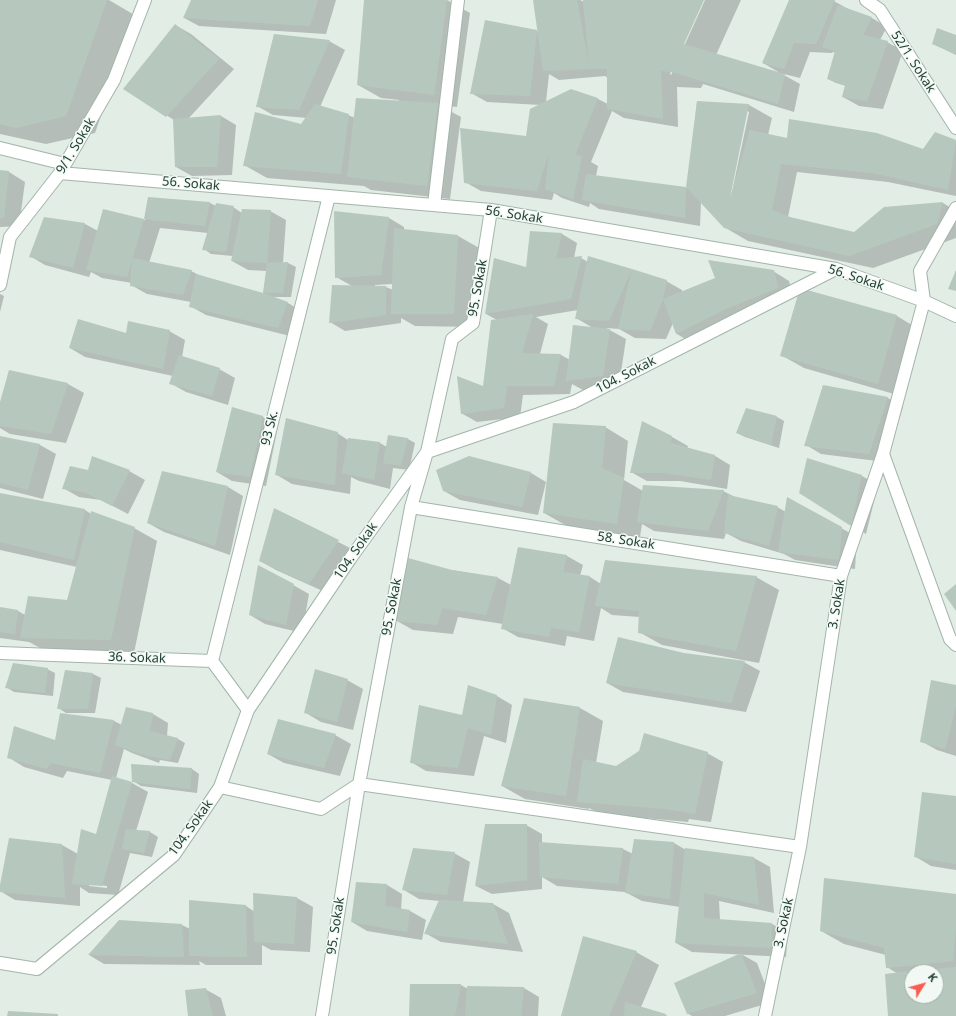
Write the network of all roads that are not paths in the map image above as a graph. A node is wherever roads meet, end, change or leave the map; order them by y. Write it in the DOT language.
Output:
graph roads {
  1 [pos="145,0"];
  2 [pos="458,0"];
  3 [pos="866,0"];
  4 [pos="956,128"];
  5 [pos="0,148"];
  6 [pos="63,168"];
  7 [pos="329,196"];
  8 [pos="434,205"];
  9 [pos="956,208"];
  10 [pos="491,210"];
  11 [pos="5,238"];
  12 [pos="836,269"];
  13 [pos="0,285"];
  14 [pos="924,301"];
  15 [pos="956,316"];
  16 [pos="427,452"];
  17 [pos="883,454"];
  18 [pos="411,507"];
  19 [pos="842,576"];
  20 [pos="956,645"];
  21 [pos="0,654"];
  22 [pos="212,661"];
  23 [pos="248,710"];
  24 [pos="359,784"];
  25 [pos="220,787"];
  26 [pos="800,847"];
  27 [pos="0,963"];
  28 [pos="322,1016"];
  29 [pos="765,1016"];
  1 -- 6 [label="street, 9/1. Sokak"];
  2 -- 8 [label="street"];
  3 -- 4 [label="street, 52/1. Sokak"];
  5 -- 6 [label="street, 56. Sokak"];
  6 -- 7 [label="street, 56. Sokak"];
  6 -- 11 [label="street, 9/1. Sokak"];
  7 -- 8 [label="street, 56. Sokak"];
  7 -- 22 [label="street, 93 Sk."];
  8 -- 10 [label="street, 56. Sokak"];
  9 -- 14 [label="street, 3. Sokak"];
  10 -- 12 [label="street, 56. Sokak"];
  10 -- 16 [label="street, 95. Sokak"];
  11 -- 13 [label="street, 9/1. Sokak"];
  12 -- 14 [label="street, 56. Sokak"];
  12 -- 16 [label="street, 104. Sokak"];
  14 -- 15 [label="street, 56. Sokak"];
  14 -- 17 [label="street, 3. Sokak"];
  16 -- 18 [label="street, 95. Sokak"];
  16 -- 23 [label="street, 104. Sokak"];
  17 -- 19 [label="street, 3. Sokak"];
  17 -- 20 [label="street"];
  18 -- 19 [label="street, 58. Sokak"];
  18 -- 24 [label="street, 95. Sokak"];
  19 -- 26 [label="street, 3. Sokak"];
  21 -- 22 [label="street, 36. Sokak"];
  22 -- 23 [label="street"];
  23 -- 25 [label="street, 104. Sokak"];
  24 -- 25 [label="street"];
  24 -- 26 [label="street"];
  24 -- 28 [label="street, 95. Sokak"];
  25 -- 27 [label="street, 104. Sokak"];
  26 -- 29 [label="street, 3. Sokak"];
}
